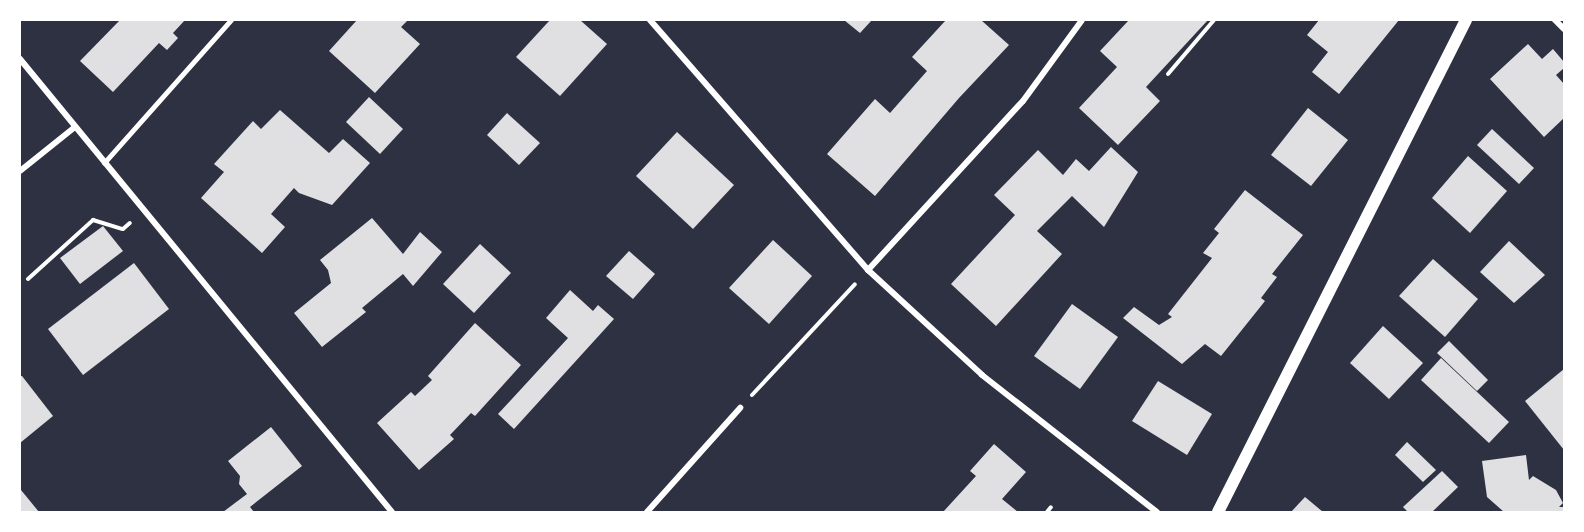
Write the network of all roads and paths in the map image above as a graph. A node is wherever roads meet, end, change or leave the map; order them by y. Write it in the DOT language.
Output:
graph roads {
  1 [pos="231,20"];
  2 [pos="650,20"];
  3 [pos="1082,20"];
  4 [pos="1214,20"];
  5 [pos="1466,20"];
  6 [pos="1555,20"];
  7 [pos="1564,29"];
  8 [pos="20,59"];
  9 [pos="1168,74"];
  10 [pos="75,127"];
  11 [pos="104,163"];
  12 [pos="20,171"];
  13 [pos="144,212"];
  14 [pos="867,270"];
  15 [pos="28,279"];
  16 [pos="740,408"];
  17 [pos="1051,507"];
  18 [pos="392,513"];
  19 [pos="647,513"];
  20 [pos="1047,513"];
  21 [pos="1157,513"];
  22 [pos="1218,513"];
  1 -- 11 [label="lane"];
  2 -- 14 [label="street"];
  3 -- 14 [label="street"];
  4 -- 9 [label="path"];
  5 -- 22 [label="main road"];
  6 -- 7 [label="street"];
  8 -- 10 [label="street"];
  10 -- 11 [label="street"];
  10 -- 12 [label="street"];
  11 -- 13 [label="street"];
  13 -- 15 [label="path"];
  13 -- 18 [label="street"];
  14 -- 16 [label="path"];
  14 -- 21 [label="street"];
  16 -- 19 [label="street"];
  17 -- 20 [label="path"];
}
